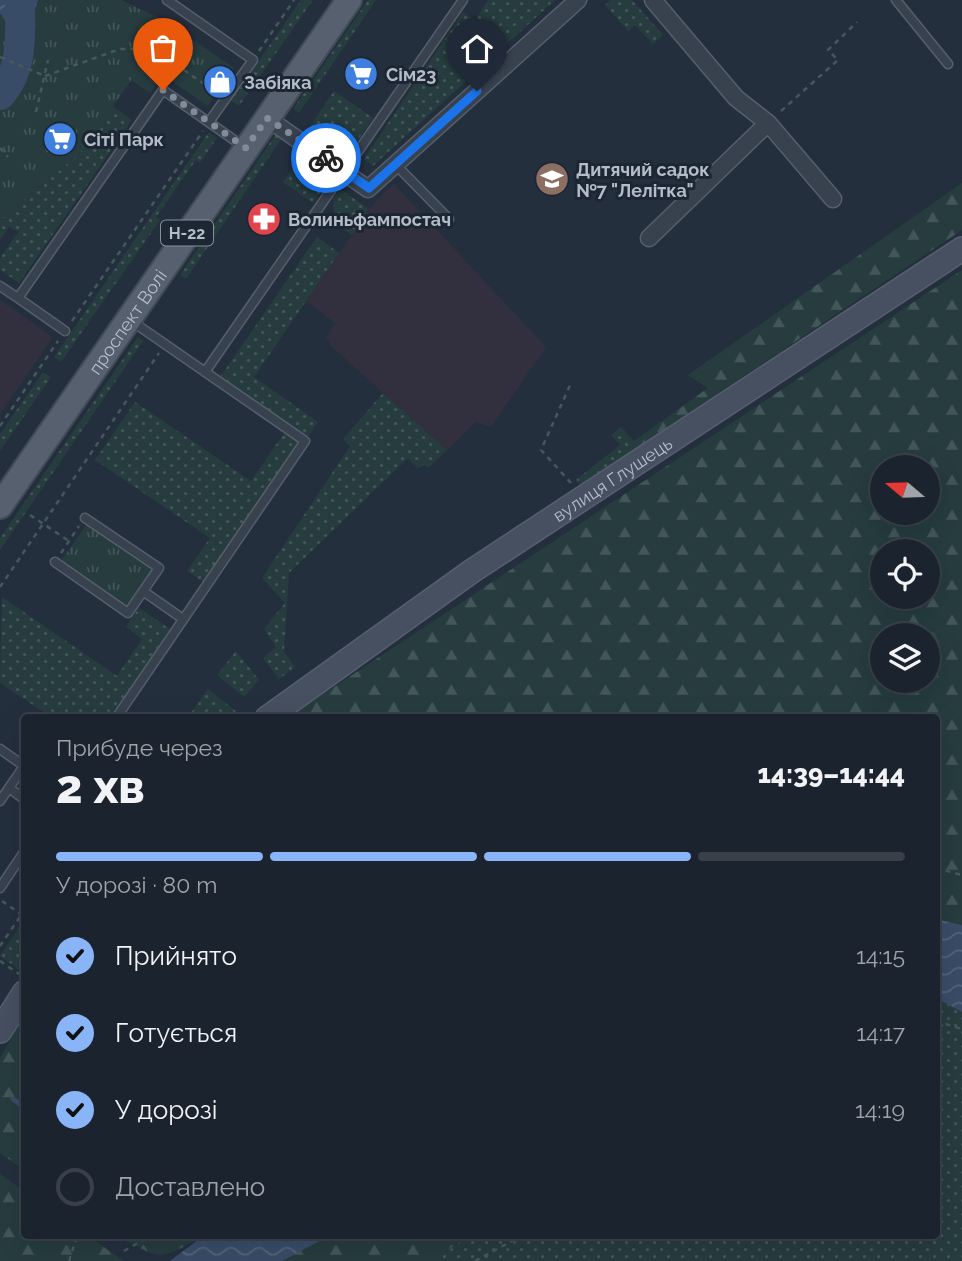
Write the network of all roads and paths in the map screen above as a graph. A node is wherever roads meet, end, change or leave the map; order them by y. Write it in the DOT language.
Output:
graph roads {
  1 [pos="167,0"];
  2 [pos="294,0"];
  3 [pos="349,0"];
  4 [pos="463,0"];
  5 [pos="578,0"];
  6 [pos="653,0"];
  7 [pos="896,0"];
  8 [pos="858,22"];
  9 [pos="1,57"];
  10 [pos="48,60"];
  11 [pos="253,60"];
  12 [pos="948,64"];
  13 [pos="45,76"];
  14 [pos="225,99"];
  15 [pos="36,112"];
  16 [pos="267,118"];
  17 [pos="209,122"];
  18 [pos="768,123"];
  19 [pos="0,148"];
  20 [pos="246,148"];
  21 [pos="8,157"];
  22 [pos="396,164"];
  23 [pos="343,171"];
  24 [pos="833,199"];
  25 [pos="449,219"];
  26 [pos="649,237"];
  27 [pos="962,250"];
  28 [pos="0,286"];
  29 [pos="18,298"];
  30 [pos="128,319"];
  31 [pos="65,331"];
  32 [pos="165,344"];
  33 [pos="205,372"];
  34 [pos="571,383"];
  35 [pos="0,426"];
  36 [pos="585,498"];
  37 [pos="0,506"];
  38 [pos="30,515"];
  39 [pos="85,518"];
  40 [pos="43,524"];
  41 [pos="55,562"];
  42 [pos="0,587"];
  43 [pos="143,591"];
  44 [pos="183,619"];
  45 [pos="119,714"];
  46 [pos="273,714"];
  47 [pos="0,749"];
  48 [pos="21,764"];
  49 [pos="21,770"];
  50 [pos="9,788"];
  51 [pos="21,797"];
  52 [pos="0,802"];
  53 [pos="21,856"];
  54 [pos="940,869"];
  55 [pos="962,875"];
  56 [pos="0,888"];
  57 [pos="0,900"];
  58 [pos="21,912"];
  59 [pos="21,916"];
  60 [pos="0,946"];
  61 [pos="0,961"];
  62 [pos="21,976"];
  63 [pos="21,998"];
  64 [pos="940,1022"];
  65 [pos="962,1029"];
  66 [pos="0,1031"];
  67 [pos="77,1239"];
  68 [pos="145,1239"];
  69 [pos="516,1239"];
  70 [pos="124,1251"];
  71 [pos="69,1261"];
  72 [pos="475,1261"];
  1 -- 11 [label="lane"];
  2 -- 11 [label="path"];
  3 -- 16 [label="main road, проспект Волі / Н-22"];
  4 -- 23 [label="lane"];
  5 -- 22 [label="street"];
  6 -- 18 [label="street"];
  7 -- 12 [label="lane"];
  8 -- 18 [label="path"];
  9 -- 13 [label="path"];
  10 -- 13 [label="path"];
  11 -- 14 [label="lane"];
  13 -- 14 [label="path"];
  13 -- 15 [label="path"];
  14 -- 17 [label="lane"];
  16 -- 20 [label="main road, проспект Волі / Н-22"];
  16 -- 23 [label="street"];
  17 -- 20 [label="lane"];
  17 -- 29 [label="lane"];
  17 -- 31 [label="path"];
  18 -- 24 [label="street"];
  18 -- 26 [label="street"];
  19 -- 21 [label="path"];
  20 -- 30 [label="main road, проспект Волі / Н-22"];
  22 -- 23 [label="street"];
  22 -- 25 [label="lane"];
  23 -- 33 [label="lane"];
  27 -- 36 [label="street, вулиця Глушець"];
  28 -- 29 [label="lane"];
  29 -- 31 [label="lane"];
  30 -- 32 [label="lane"];
  30 -- 37 [label="main road, проспект Волі / Н-22"];
  31 -- 35 [label="path"];
  32 -- 33 [label="lane"];
  32 -- 40 [label="path"];
  33 -- 44 [label="lane"];
  34 -- 36 [label="path"];
  36 -- 46 [label="street, вулиця Глушець"];
  38 -- 40 [label="path"];
  39 -- 40 [label="path"];
  39 -- 43 [label="lane"];
  40 -- 42 [label="path"];
  41 -- 43 [label="lane"];
  43 -- 44 [label="lane"];
  44 -- 45 [label="lane"];
  47 -- 48 [label="lane"];
  49 -- 50 [label="lane"];
  50 -- 51 [label="lane"];
  50 -- 52 [label="lane"];
  53 -- 56 [label="lane"];
  54 -- 55 [label="path"];
  57 -- 58 [label="path"];
  59 -- 60 [label="path"];
  61 -- 62 [label="path"];
  63 -- 66 [label="street"];
  64 -- 65 [label="path"];
  67 -- 71 [label="path"];
  68 -- 70 [label="path"];
  69 -- 72 [label="path"];
}
